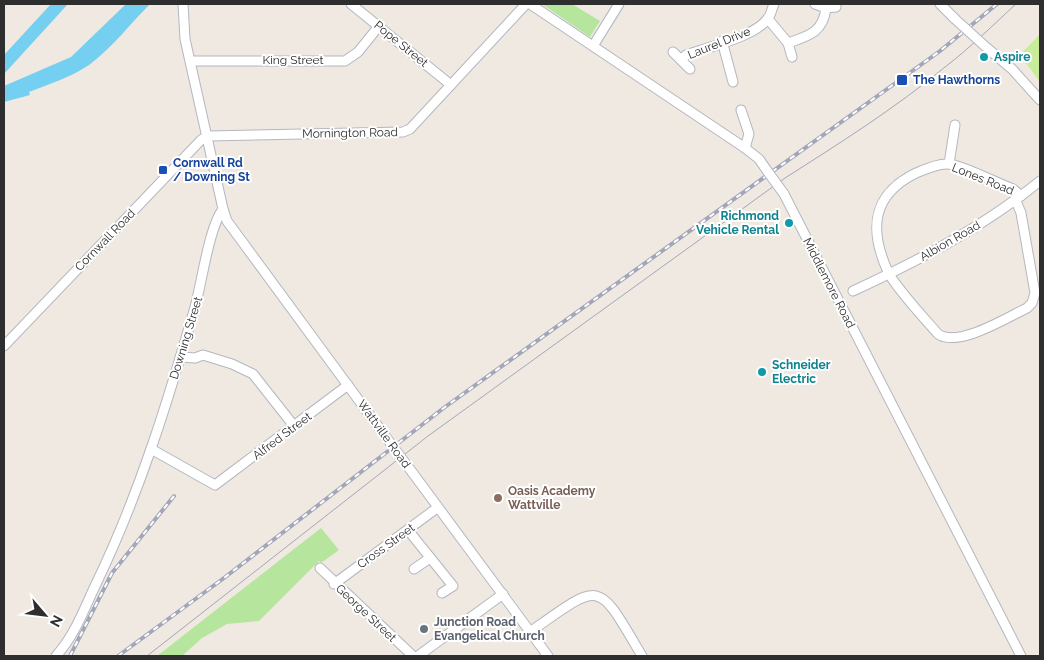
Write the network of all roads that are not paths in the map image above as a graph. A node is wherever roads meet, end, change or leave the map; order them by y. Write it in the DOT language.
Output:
graph roads {
  1 [pos="184,4"];
  2 [pos="351,4"];
  3 [pos="526,4"];
  4 [pos="530,4"];
  5 [pos="620,4"];
  6 [pos="774,4"];
  7 [pos="815,4"];
  8 [pos="940,4"];
  9 [pos="836,6"];
  10 [pos="826,8"];
  11 [pos="768,18"];
  12 [pos="379,26"];
  13 [pos="722,41"];
  14 [pos="788,44"];
  15 [pos="593,46"];
  16 [pos="673,52"];
  17 [pos="792,57"];
  18 [pos="681,60"];
  19 [pos="192,62"];
  20 [pos="690,69"];
  21 [pos="733,82"];
  22 [pos="451,85"];
  23 [pos="1040,100"];
  24 [pos="741,110"];
  25 [pos="955,125"];
  26 [pos="208,136"];
  27 [pos="745,148"];
  28 [pos="949,164"];
  29 [pos="1040,181"];
  30 [pos="1018,199"];
  31 [pos="223,209"];
  32 [pos="1036,272"];
  33 [pos="889,274"];
  34 [pos="853,291"];
  35 [pos="4,346"];
  36 [pos="181,357"];
  37 [pos="348,386"];
  38 [pos="294,426"];
  39 [pos="151,449"];
  40 [pos="437,508"];
  41 [pos="408,530"];
  42 [pos="430,558"];
  43 [pos="320,568"];
  44 [pos="414,570"];
  45 [pos="334,584"];
  46 [pos="442,593"];
  47 [pos="503,594"];
  48 [pos="530,632"];
  49 [pos="56,656"];
  50 [pos="413,656"];
  51 [pos="418,656"];
  52 [pos="548,656"];
  53 [pos="642,656"];
  54 [pos="1021,656"];
  1 -- 19 [label="street"];
  2 -- 12 [label="street, Pope Street"];
  3 -- 22 [label="street, Mornington Road"];
  4 -- 15 [label="street, Middlemore Road"];
  5 -- 15 [label="street"];
  6 -- 11 [label="street, Laurel Drive"];
  7 -- 10 [label="street"];
  8 -- 23 [label="street, bridge"];
  9 -- 10 [label="street"];
  10 -- 14 [label="street"];
  11 -- 13 [label="street, Laurel Drive"];
  11 -- 14 [label="street"];
  12 -- 19 [label="street, King Street"];
  12 -- 22 [label="street, Pope Street"];
  13 -- 18 [label="street, Laurel Drive"];
  13 -- 21 [label="street"];
  14 -- 17 [label="street"];
  15 -- 27 [label="street, Middlemore Road"];
  16 -- 18 [label="street, Laurel Drive"];
  18 -- 20 [label="street, Laurel Drive"];
  19 -- 26 [label="street"];
  22 -- 26 [label="street, Mornington Road"];
  24 -- 27 [label="street"];
  25 -- 28 [label="street"];
  26 -- 31 [label="street"];
  26 -- 35 [label="street, Cornwall Road"];
  27 -- 54 [label="street, Middlemore Road, bridge"];
  28 -- 30 [label="street, Lones Road"];
  28 -- 33 [label="street, Lones Road"];
  29 -- 30 [label="street, Albion Road"];
  30 -- 32 [label="street"];
  30 -- 33 [label="street, Albion Road"];
  31 -- 36 [label="street, Downing Street"];
  31 -- 37 [label="street, Wattville Road"];
  32 -- 33 [label="street"];
  33 -- 34 [label="street, Albion Road"];
  36 -- 38 [label="street"];
  36 -- 39 [label="street, Downing Street"];
  37 -- 38 [label="street, Alfred Street"];
  37 -- 40 [label="street, Wattville Road, bridge"];
  38 -- 39 [label="street, Alfred Street"];
  39 -- 49 [label="street, Downing Street"];
  40 -- 41 [label="street, Cross Street"];
  40 -- 47 [label="street, Wattville Road"];
  41 -- 42 [label="street"];
  41 -- 45 [label="street, Cross Street"];
  42 -- 44 [label="street"];
  42 -- 46 [label="street"];
  43 -- 45 [label="street, George Street"];
  45 -- 50 [label="street, George Street"];
  47 -- 48 [label="street, Wattville Road"];
  47 -- 51 [label="street"];
  48 -- 52 [label="street, Wattville Road"];
  48 -- 53 [label="street"];
}
